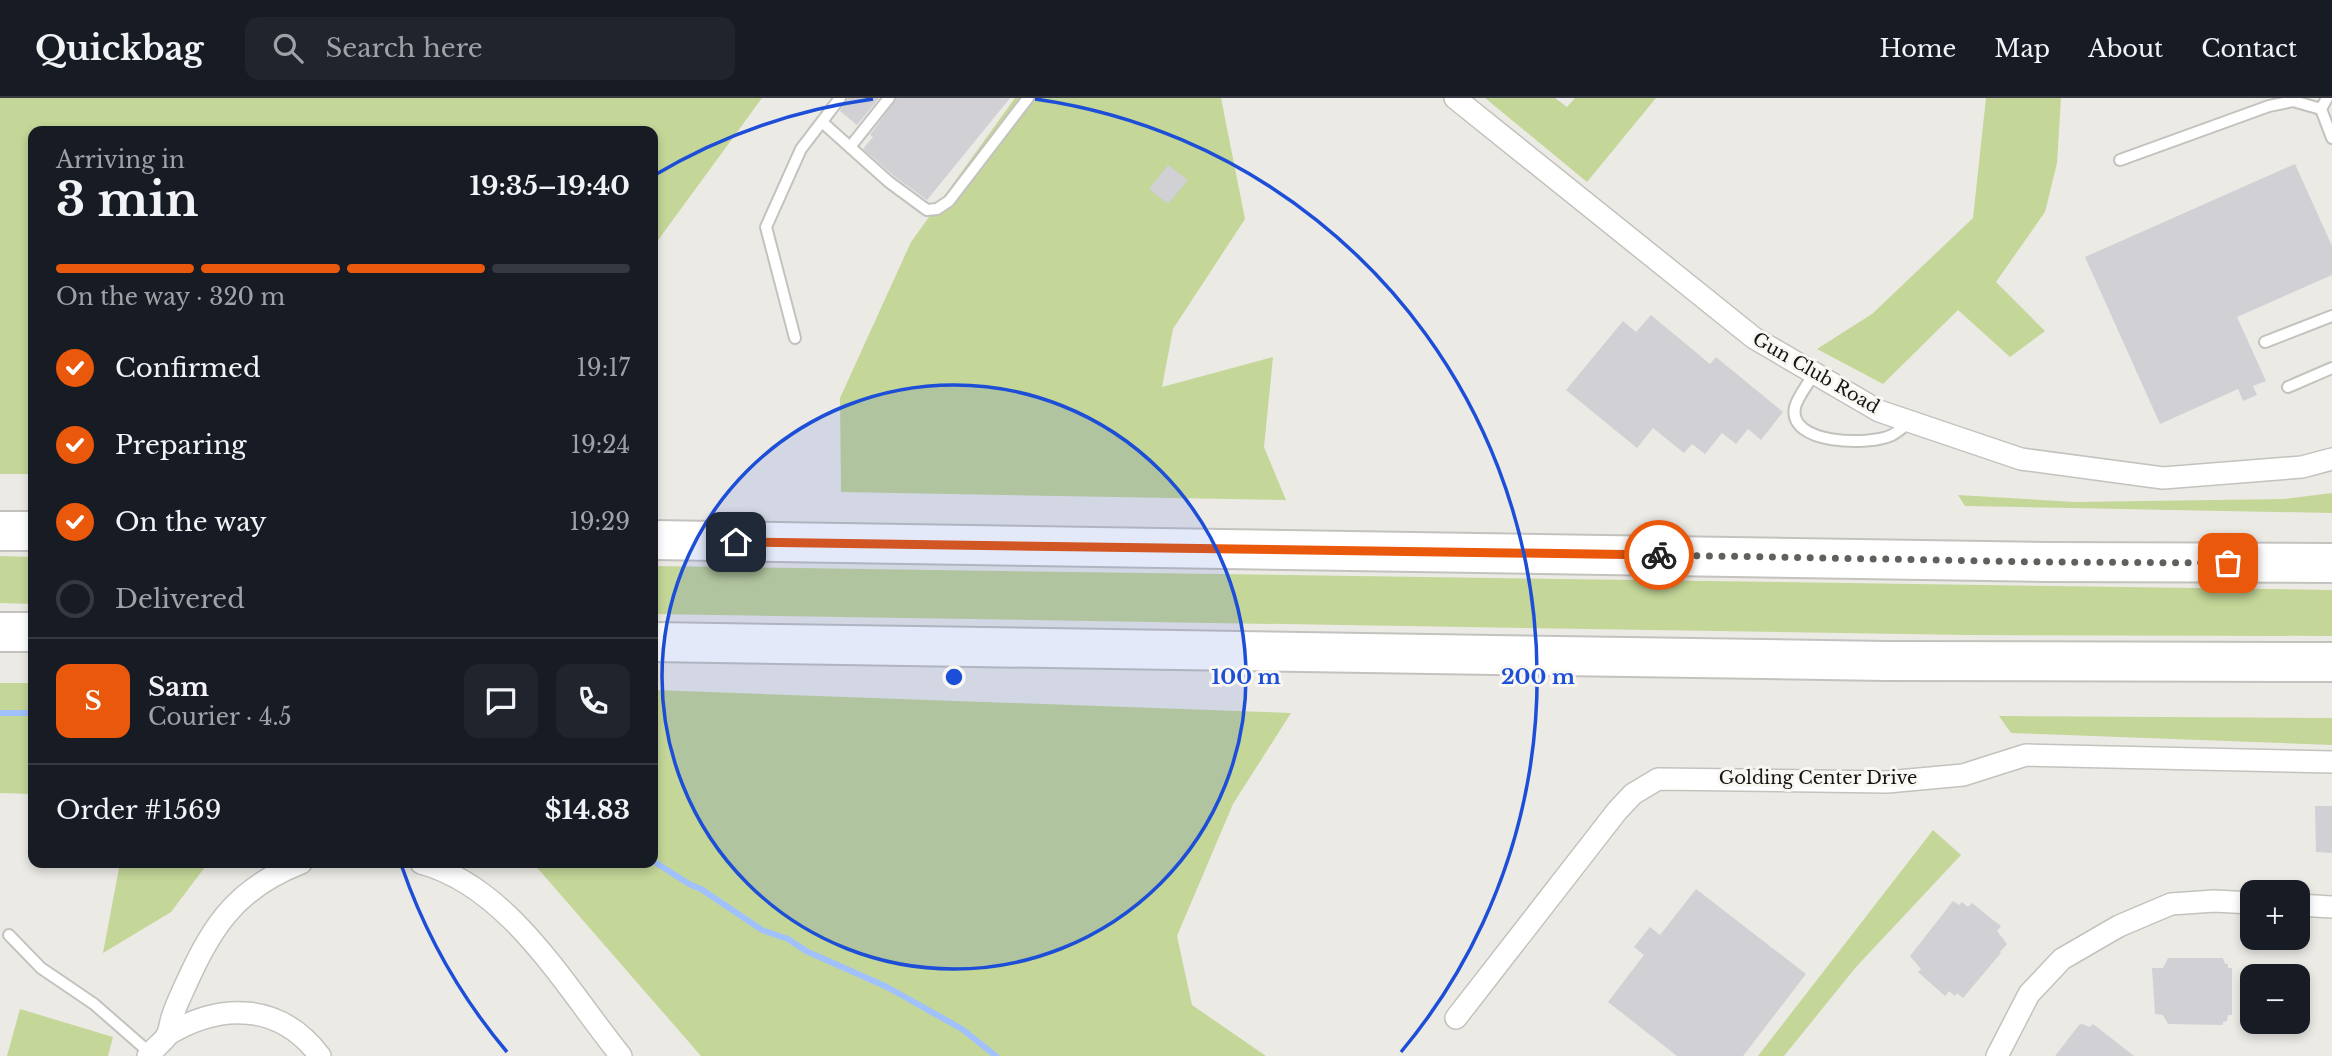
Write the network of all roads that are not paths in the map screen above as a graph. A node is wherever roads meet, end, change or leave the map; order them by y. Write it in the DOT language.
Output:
graph roads {
  1 [pos="840,98"];
  2 [pos="889,98"];
  3 [pos="1028,98"];
  4 [pos="1455,98"];
  5 [pos="2327,98"];
  6 [pos="2320,108"];
  7 [pos="822,122"];
  8 [pos="2332,138"];
  9 [pos="850,147"];
  10 [pos="2120,160"];
  11 [pos="2332,316"];
  12 [pos="795,338"];
  13 [pos="2265,342"];
  14 [pos="2332,368"];
  15 [pos="1814,373"];
  16 [pos="2288,387"];
  17 [pos="1910,422"];
  18 [pos="2332,458"];
  19 [pos="0,531"];
  20 [pos="28,531"];
  21 [pos="658,540"];
  22 [pos="2332,563"];
  23 [pos="0,632"];
  24 [pos="28,632"];
  25 [pos="658,642"];
  26 [pos="2332,662"];
  27 [pos="2332,762"];
  28 [pos="288,868"];
  29 [pos="435,868"];
  30 [pos="2240,902"];
  31 [pos="2310,906"];
  32 [pos="2332,907"];
  33 [pos="9,934"];
  34 [pos="1456,1018"];
  35 [pos="167,1035"];
  36 [pos="149,1054"];
  37 [pos="320,1056"];
  38 [pos="621,1056"];
  39 [pos="1997,1056"];
  1 -- 7 [label="lane"];
  2 -- 9 [label="lane"];
  3 -- 9 [label="lane"];
  4 -- 15 [label="street, Gun Club Road"];
  5 -- 6 [label="lane"];
  6 -- 8 [label="lane"];
  6 -- 10 [label="lane"];
  7 -- 9 [label="lane"];
  7 -- 12 [label="lane"];
  11 -- 13 [label="lane"];
  14 -- 16 [label="lane"];
  15 -- 17 [label="street, Gun Club Road"];
  15 -- 17 [label="lane"];
  17 -- 18 [label="street, Gun Club Road"];
  19 -- 20 [label="highway"];
  21 -- 22 [label="highway"];
  23 -- 24 [label="highway"];
  25 -- 26 [label="highway"];
  27 -- 34 [label="street, Golding Center Drive"];
  28 -- 35 [label="street"];
  29 -- 38 [label="street"];
  30 -- 39 [label="street"];
  31 -- 32 [label="street"];
  33 -- 36 [label="lane"];
  35 -- 36 [label="street"];
  35 -- 37 [label="street"];
}
